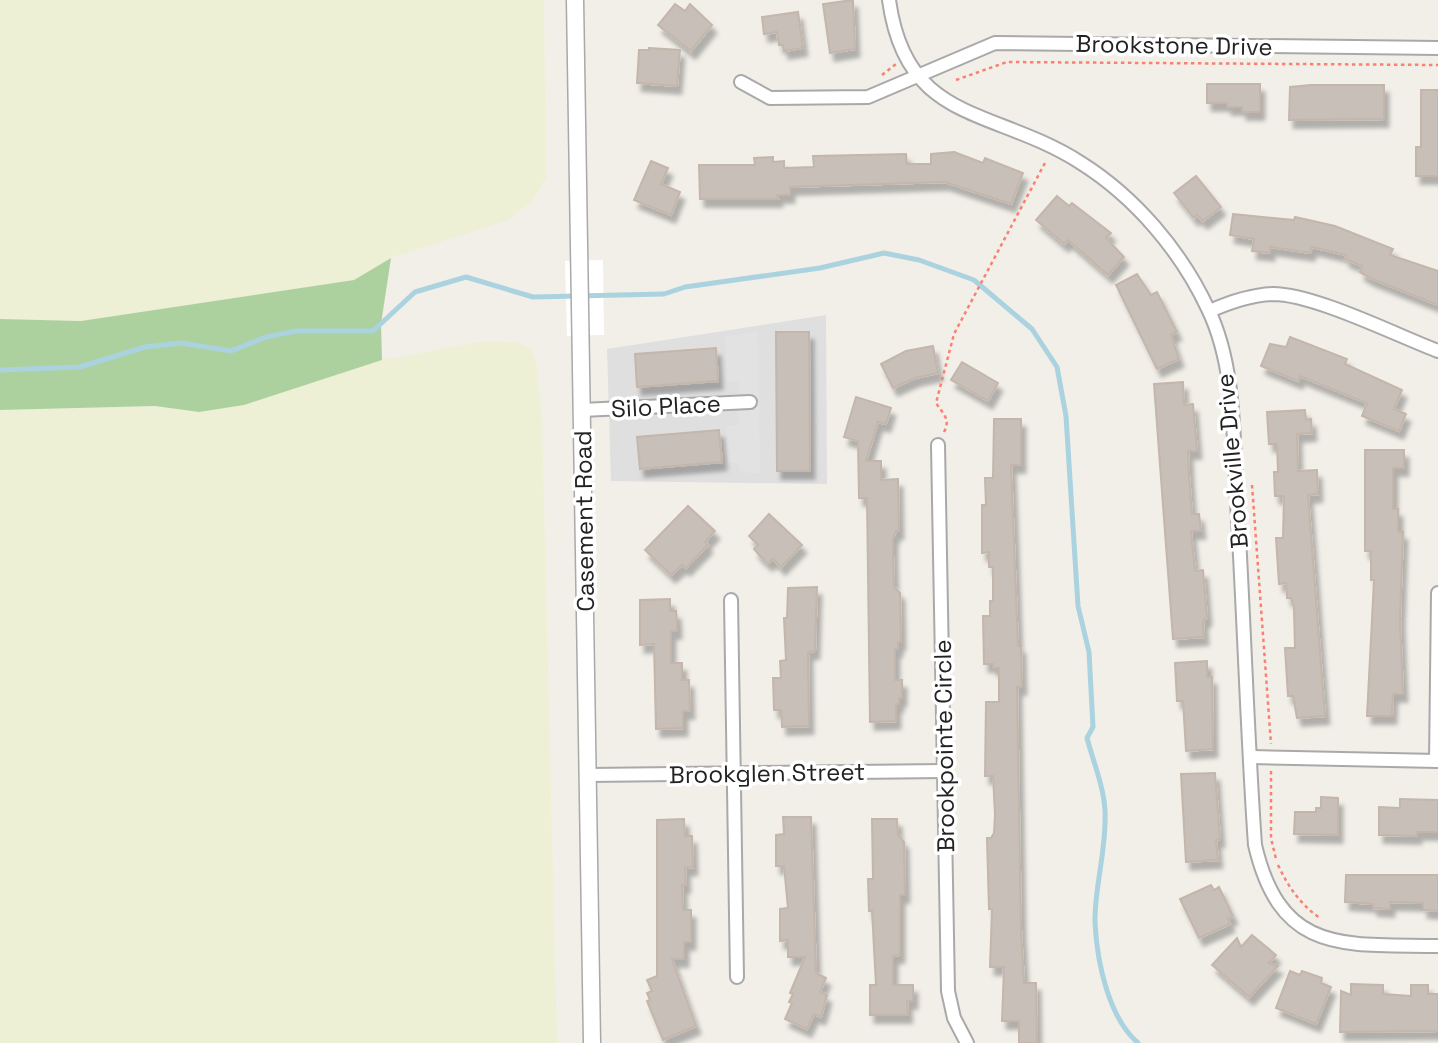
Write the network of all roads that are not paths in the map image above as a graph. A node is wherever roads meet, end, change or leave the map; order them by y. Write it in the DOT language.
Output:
graph roads {
  1 [pos="575,0"];
  2 [pos="889,0"];
  3 [pos="1438,48"];
  4 [pos="917,78"];
  5 [pos="741,82"];
  6 [pos="1210,311"];
  7 [pos="1438,351"];
  8 [pos="750,402"];
  9 [pos="582,410"];
  10 [pos="938,445"];
  11 [pos="1438,593"];
  12 [pos="731,600"];
  13 [pos="1252,757"];
  14 [pos="1437,761"];
  15 [pos="944,771"];
  16 [pos="733,774"];
  17 [pos="589,775"];
  18 [pos="1438,946"];
  19 [pos="737,977"];
  20 [pos="592,1043"];
  21 [pos="967,1043"];
  1 -- 9 [label="street, Casement Road"];
  2 -- 4 [label="street, Brookville Drive"];
  3 -- 4 [label="street, Brookstone Drive"];
  4 -- 5 [label="street, Brookstone Drive"];
  4 -- 6 [label="street, Brookville Drive"];
  6 -- 7 [label="street"];
  6 -- 13 [label="street, Brookville Drive"];
  8 -- 9 [label="street, Silo Place"];
  9 -- 17 [label="street, Casement Road"];
  10 -- 15 [label="street, Brookpointe Circle"];
  11 -- 14 [label="street"];
  12 -- 16 [label="street"];
  13 -- 14 [label="street"];
  13 -- 18 [label="street, Brookville Drive"];
  15 -- 16 [label="street, Brookglen Street"];
  15 -- 21 [label="street, Brookpointe Circle"];
  16 -- 17 [label="street, Brookglen Street"];
  16 -- 19 [label="street"];
  17 -- 20 [label="street, Casement Road"];
}
